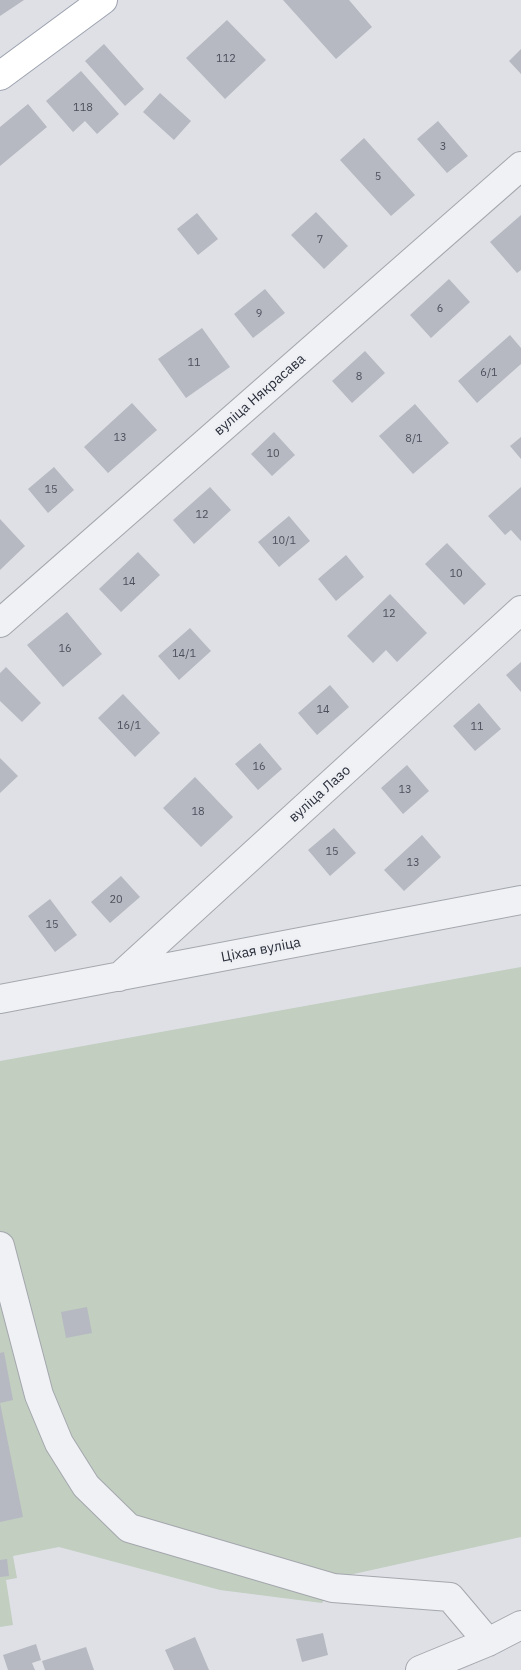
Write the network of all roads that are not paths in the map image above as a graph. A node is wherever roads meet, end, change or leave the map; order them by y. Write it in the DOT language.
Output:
graph roads {
  1 [pos="100,1"];
  2 [pos="0,76"];
  3 [pos="521,166"];
  4 [pos="521,610"];
  5 [pos="0,623"];
  6 [pos="521,900"];
  7 [pos="119,977"];
  8 [pos="0,999"];
  9 [pos="0,1246"];
  10 [pos="521,1625"];
  11 [pos="488,1642"];
  12 [pos="420,1670"];
  1 -- 2 [label="main road"];
  3 -- 5 [label="street, вуліца Някрасава"];
  4 -- 7 [label="street, вуліца Лазо"];
  6 -- 7 [label="street, Ціхая вуліца"];
  7 -- 8 [label="street, Ціхая вуліца"];
  9 -- 11 [label="street"];
  10 -- 11 [label="street"];
  11 -- 12 [label="street"];
}
